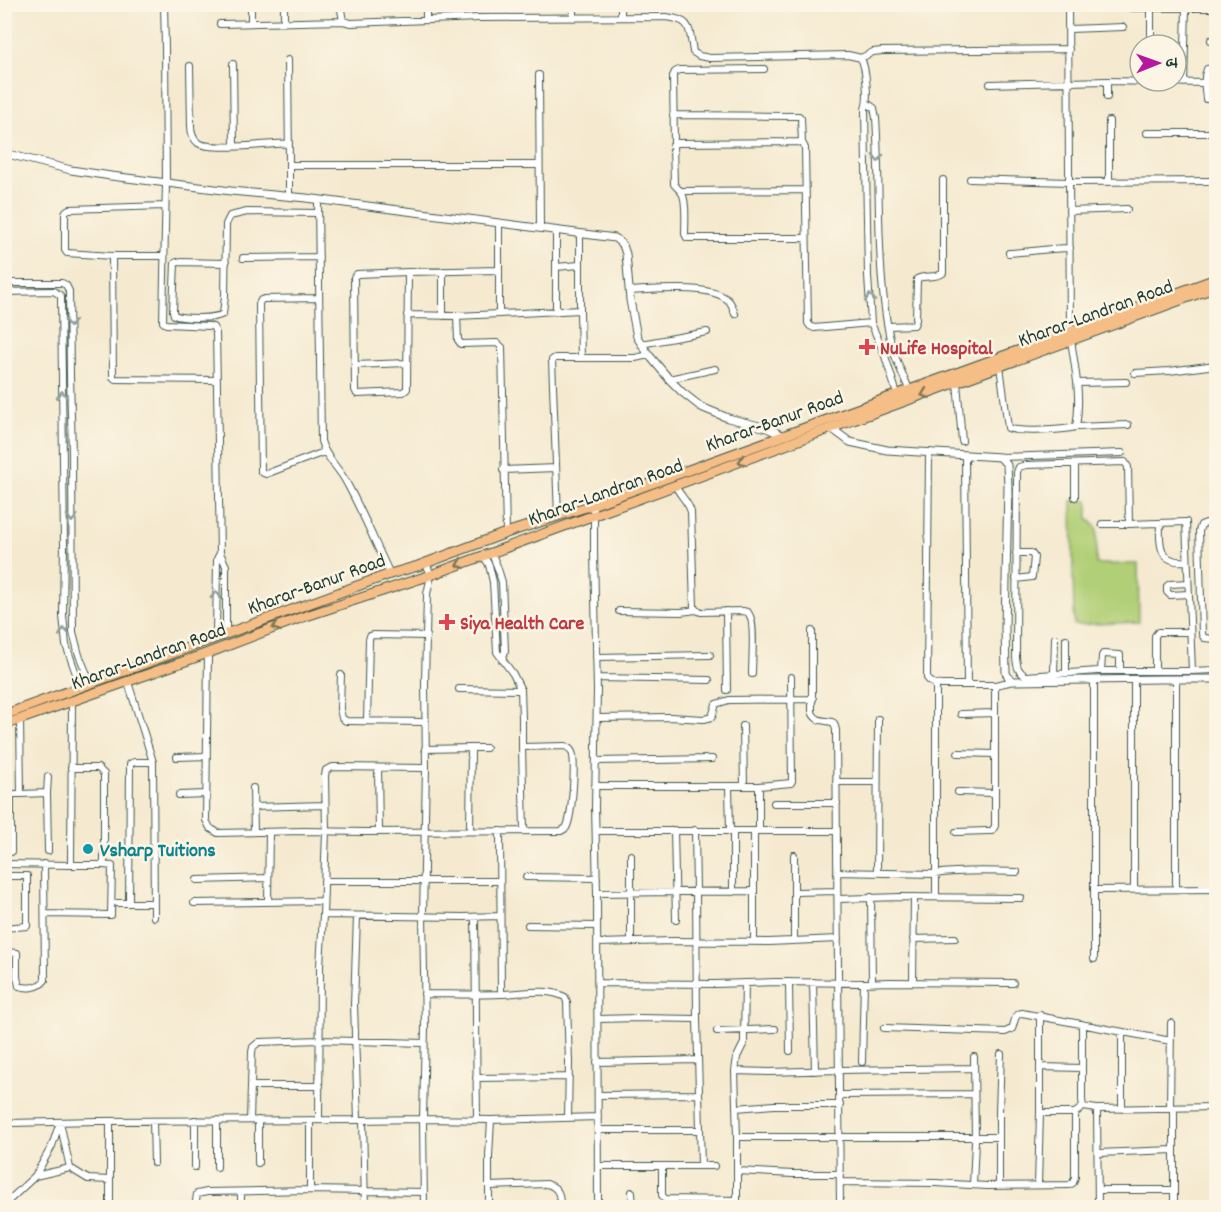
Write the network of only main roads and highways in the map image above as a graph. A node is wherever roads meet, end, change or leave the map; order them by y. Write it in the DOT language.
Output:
graph roads {
  1 [pos="1216,279"];
  2 [pos="1216,287"];
  3 [pos="1071,337"];
  4 [pos="888,402"];
  5 [pos="785,440"];
  6 [pos="593,509"];
  7 [pos="4,715"];
  8 [pos="4,725"];
  1 -- 3 [label="highway, Kharar-Banur Road"];
  2 -- 3 [label="highway, Kharar-Landran Road"];
  3 -- 4 [label="highway, Kharar-Landran Road, one-way"];
  3 -- 4 [label="highway, Kharar-Banur Road"];
  4 -- 5 [label="highway, Kharar-Banur Road"];
  4 -- 5 [label="highway, Kharar-Landran Road"];
  5 -- 6 [label="highway, Kharar-Banur Road"];
  5 -- 6 [label="highway, Kharar-Landran Road, one-way"];
  6 -- 7 [label="highway, Kharar-Banur Road"];
  6 -- 8 [label="highway, Kharar-Landran Road, one-way"];
}
